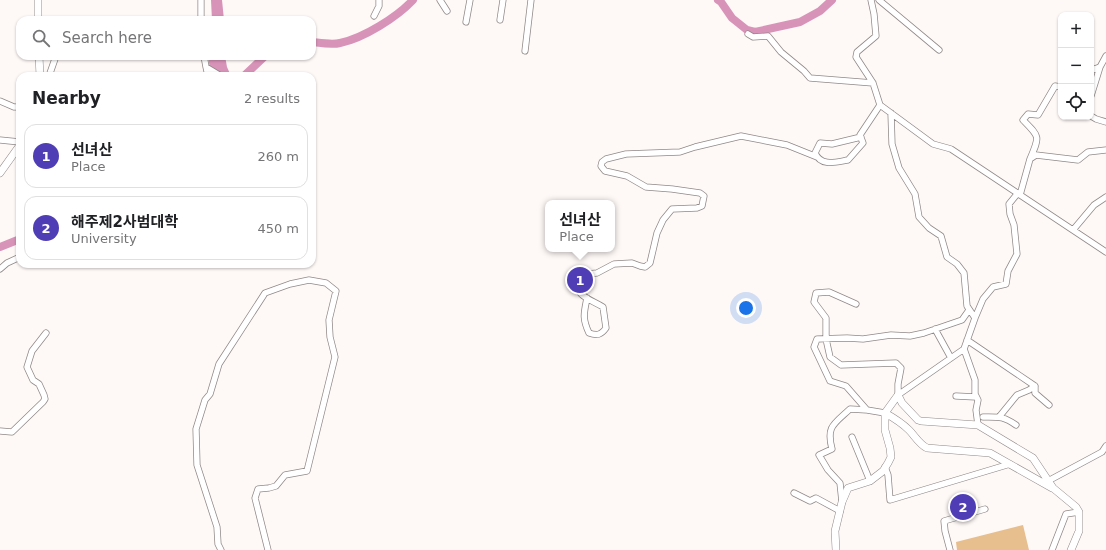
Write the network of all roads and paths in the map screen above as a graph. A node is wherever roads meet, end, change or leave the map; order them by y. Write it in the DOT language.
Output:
graph roads {
  1 [pos="38,0"];
  2 [pos="202,0"];
  3 [pos="379,0"];
  4 [pos="440,0"];
  5 [pos="470,0"];
  6 [pos="503,0"];
  7 [pos="531,0"];
  8 [pos="871,0"];
  9 [pos="879,0"];
  10 [pos="447,11"];
  11 [pos="38,16"];
  12 [pos="201,16"];
  13 [pos="374,16"];
  14 [pos="500,20"];
  15 [pos="466,22"];
  16 [pos="748,34"];
  17 [pos="939,50"];
  18 [pos="526,51"];
  19 [pos="1106,56"];
  20 [pos="39,60"];
  21 [pos="55,60"];
  22 [pos="205,60"];
  23 [pos="1100,67"];
  24 [pos="207,68"];
  25 [pos="1094,69"];
  26 [pos="40,72"];
  27 [pos="50,72"];
  28 [pos="208,72"];
  29 [pos="214,72"];
  30 [pos="873,83"];
  31 [pos="1058,86"];
  32 [pos="1094,86"];
  33 [pos="0,101"];
  34 [pos="880,106"];
  35 [pos="16,107"];
  36 [pos="891,113"];
  37 [pos="1094,118"];
  38 [pos="1106,122"];
  39 [pos="861,137"];
  40 [pos="0,140"];
  41 [pos="16,143"];
  42 [pos="16,150"];
  43 [pos="1106,150"];
  44 [pos="817,157"];
  45 [pos="1030,159"];
  46 [pos="0,173"];
  47 [pos="1019,194"];
  48 [pos="1106,197"];
  49 [pos="1073,230"];
  50 [pos="1106,252"];
  51 [pos="16,259"];
  52 [pos="0,268"];
  53 [pos="587,298"];
  54 [pos="856,304"];
  55 [pos="969,310"];
  56 [pos="975,318"];
  57 [pos="936,329"];
  58 [pos="46,333"];
  59 [pos="826,339"];
  60 [pos="967,340"];
  61 [pos="964,349"];
  62 [pos="951,358"];
  63 [pos="1035,386"];
  64 [pos="898,396"];
  65 [pos="956,396"];
  66 [pos="976,397"];
  67 [pos="1049,405"];
  68 [pos="867,410"];
  69 [pos="885,413"];
  70 [pos="984,417"];
  71 [pos="999,417"];
  72 [pos="978,425"];
  73 [pos="1016,425"];
  74 [pos="0,431"];
  75 [pos="852,438"];
  76 [pos="1106,446"];
  77 [pos="1010,464"];
  78 [pos="885,467"];
  79 [pos="870,481"];
  80 [pos="1048,481"];
  81 [pos="1053,488"];
  82 [pos="794,493"];
  83 [pos="842,502"];
  84 [pos="985,509"];
  85 [pos="840,510"];
  86 [pos="1079,512"];
  87 [pos="221,550"];
  88 [pos="268,550"];
  89 [pos="836,550"];
  90 [pos="950,550"];
  91 [pos="1052,550"];
  92 [pos="1073,550"];
  1 -- 11 [label="street"];
  2 -- 12 [label="street"];
  3 -- 13 [label="street"];
  4 -- 10 [label="street"];
  5 -- 15 [label="street"];
  6 -- 14 [label="street"];
  7 -- 18 [label="street"];
  8 -- 30 [label="street"];
  9 -- 17 [label="street"];
  16 -- 30 [label="street"];
  19 -- 23 [label="street"];
  20 -- 26 [label="street"];
  21 -- 27 [label="street"];
  22 -- 24 [label="street"];
  23 -- 25 [label="street"];
  23 -- 32 [label="street"];
  24 -- 28 [label="street"];
  24 -- 29 [label="street"];
  30 -- 34 [label="street"];
  31 -- 45 [label="street"];
  33 -- 35 [label="street"];
  34 -- 36 [label="street"];
  34 -- 39 [label="street"];
  36 -- 47 [label="street"];
  36 -- 55 [label="street"];
  37 -- 38 [label="street"];
  39 -- 44 [label="street"];
  39 -- 44 [label="street"];
  40 -- 41 [label="street"];
  42 -- 46 [label="street"];
  43 -- 45 [label="street"];
  44 -- 53 [label="street"];
  45 -- 47 [label="street"];
  47 -- 49 [label="street"];
  47 -- 56 [label="street"];
  48 -- 49 [label="street"];
  49 -- 50 [label="street"];
  51 -- 52 [label="street"];
  53 -- 53 [label="street"];
  54 -- 59 [label="street"];
  55 -- 56 [label="street"];
  55 -- 57 [label="street"];
  56 -- 60 [label="street"];
  57 -- 59 [label="street"];
  57 -- 62 [label="street"];
  58 -- 74 [label="street"];
  59 -- 64 [label="street"];
  59 -- 68 [label="street"];
  60 -- 61 [label="street"];
  60 -- 63 [label="street"];
  61 -- 62 [label="street"];
  61 -- 66 [label="street"];
  62 -- 64 [label="street"];
  63 -- 67 [label="street"];
  63 -- 71 [label="street"];
  64 -- 69 [label="street"];
  64 -- 72 [label="street"];
  65 -- 66 [label="street"];
  66 -- 72 [label="street"];
  68 -- 69 [label="street"];
  68 -- 83 [label="street"];
  69 -- 77 [label="street"];
  69 -- 78 [label="street"];
  70 -- 71 [label="street"];
  71 -- 73 [label="street"];
  72 -- 80 [label="street"];
  75 -- 79 [label="street"];
  76 -- 80 [label="street"];
  77 -- 78 [label="street"];
  77 -- 81 [label="street"];
  78 -- 79 [label="street"];
  79 -- 83 [label="street"];
  80 -- 81 [label="street"];
  81 -- 86 [label="street"];
  82 -- 85 [label="street"];
  83 -- 85 [label="street"];
  84 -- 90 [label="street"];
  85 -- 89 [label="street"];
  86 -- 91 [label="street"];
  86 -- 92 [label="street"];
  87 -- 88 [label="street"];
}
